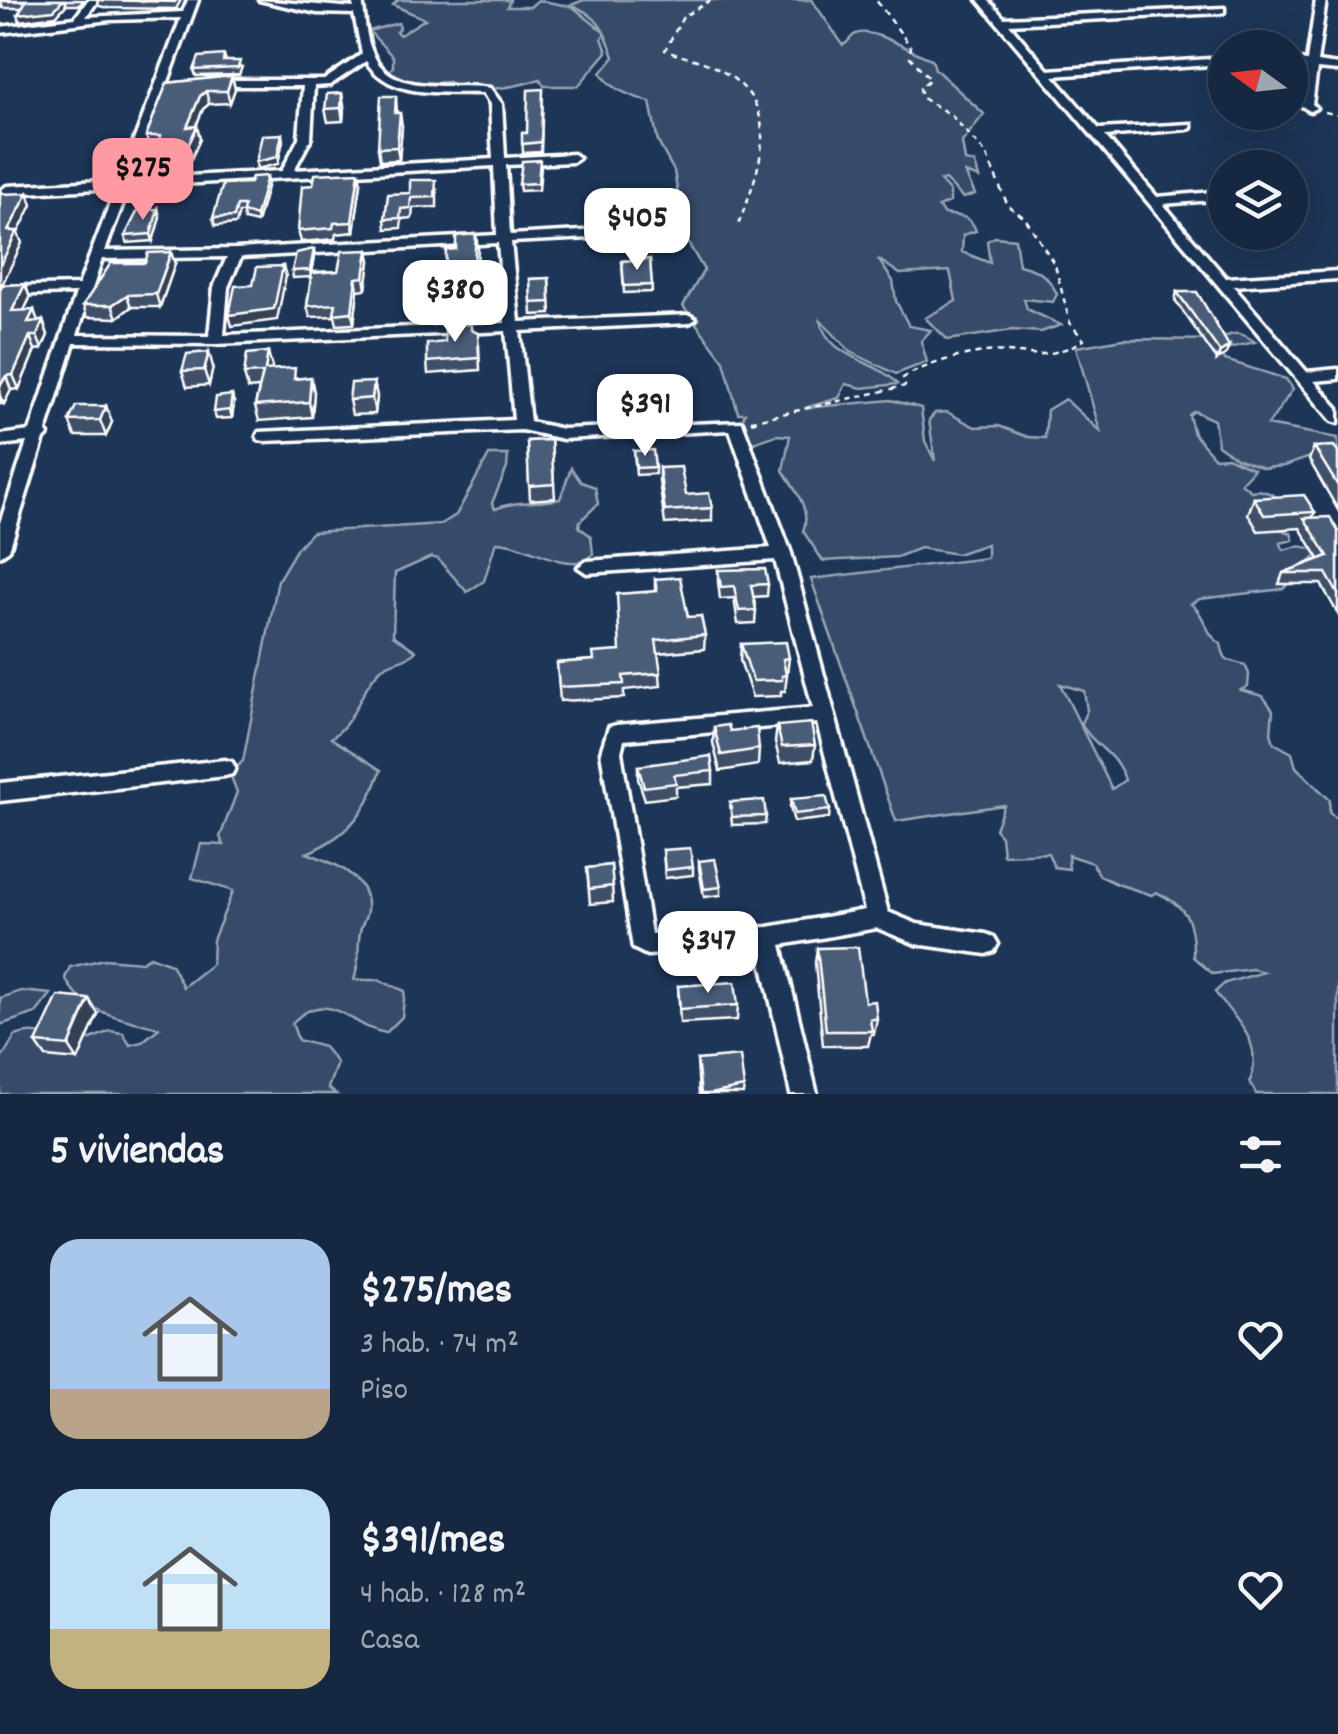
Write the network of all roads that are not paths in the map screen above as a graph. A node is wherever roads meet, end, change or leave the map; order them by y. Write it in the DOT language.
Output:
graph roads {
  1 [pos="92,0"];
  2 [pos="193,0"];
  3 [pos="264,0"];
  4 [pos="983,0"];
  5 [pos="1321,0"];
  6 [pos="358,5"];
  7 [pos="1220,10"];
  8 [pos="187,14"];
  9 [pos="78,21"];
  10 [pos="1003,21"];
  11 [pos="0,30"];
  12 [pos="368,55"];
  13 [pos="1208,62"];
  14 [pos="1308,64"];
  15 [pos="1311,64"];
  16 [pos="1338,68"];
  17 [pos="1047,73"];
  18 [pos="197,83"];
  19 [pos="179,84"];
  20 [pos="161,85"];
  21 [pos="309,86"];
  22 [pos="1310,108"];
  23 [pos="1187,126"];
  24 [pos="1098,133"];
  25 [pos="574,158"];
  26 [pos="500,162"];
  27 [pos="286,174"];
  28 [pos="124,184"];
  29 [pos="6,190"];
  30 [pos="1208,196"];
  31 [pos="1154,201"];
  32 [pos="671,230"];
  33 [pos="504,237"];
  34 [pos="236,252"];
  35 [pos="96,254"];
  36 [pos="1338,275"];
  37 [pos="1223,282"];
  38 [pos="84,288"];
  39 [pos="0,291"];
  40 [pos="689,319"];
  41 [pos="512,325"];
  42 [pos="67,340"];
  43 [pos="216,340"];
  44 [pos="1338,374"];
  45 [pos="1303,377"];
  46 [pos="1338,418"];
  47 [pos="522,425"];
  48 [pos="40,436"];
  49 [pos="265,436"];
  50 [pos="0,440"];
  51 [pos="0,550"];
  52 [pos="782,554"];
  53 [pos="587,566"];
  54 [pos="826,715"];
  55 [pos="226,768"];
  56 [pos="0,792"];
  57 [pos="878,918"];
  58 [pos="768,937"];
  59 [pos="986,944"];
  60 [pos="804,1094"];
  1 -- 9 [label="street"];
  2 -- 8 [label="street"];
  3 -- 6 [label="street"];
  4 -- 10 [label="street"];
  5 -- 15 [label="street"];
  6 -- 12 [label="street"];
  7 -- 10 [label="street"];
  8 -- 9 [label="street"];
  8 -- 20 [label="street"];
  9 -- 11 [label="street"];
  10 -- 17 [label="street"];
  12 -- 21 [label="street"];
  12 -- 26 [label="street"];
  13 -- 17 [label="street"];
  14 -- 15 [label="street"];
  15 -- 16 [label="street"];
  15 -- 22 [label="street"];
  17 -- 24 [label="street"];
  18 -- 21 [label="street"];
  19 -- 20 [label="street"];
  20 -- 28 [label="street"];
  21 -- 27 [label="street"];
  23 -- 24 [label="street"];
  24 -- 31 [label="street"];
  25 -- 26 [label="street"];
  26 -- 27 [label="street"];
  26 -- 33 [label="street"];
  27 -- 28 [label="street"];
  28 -- 29 [label="street"];
  28 -- 35 [label="street"];
  30 -- 31 [label="street"];
  31 -- 37 [label="street"];
  32 -- 33 [label="street"];
  33 -- 34 [label="street"];
  33 -- 41 [label="street"];
  34 -- 35 [label="street"];
  34 -- 43 [label="street"];
  35 -- 38 [label="street"];
  36 -- 37 [label="street"];
  37 -- 45 [label="street"];
  38 -- 39 [label="street"];
  38 -- 42 [label="street"];
  40 -- 41 [label="street"];
  41 -- 43 [label="street"];
  41 -- 47 [label="street"];
  42 -- 43 [label="street"];
  42 -- 48 [label="street"];
  44 -- 45 [label="street"];
  45 -- 46 [label="street"];
  47 -- 49 [label="street"];
  47 -- 52 [label="street"];
  48 -- 50 [label="street"];
  48 -- 51 [label="street"];
  52 -- 53 [label="street"];
  52 -- 54 [label="street"];
  54 -- 57 [label="street"];
  54 -- 58 [label="street"];
  55 -- 56 [label="street"];
  57 -- 58 [label="street"];
  57 -- 59 [label="street"];
  58 -- 60 [label="street"];
}
